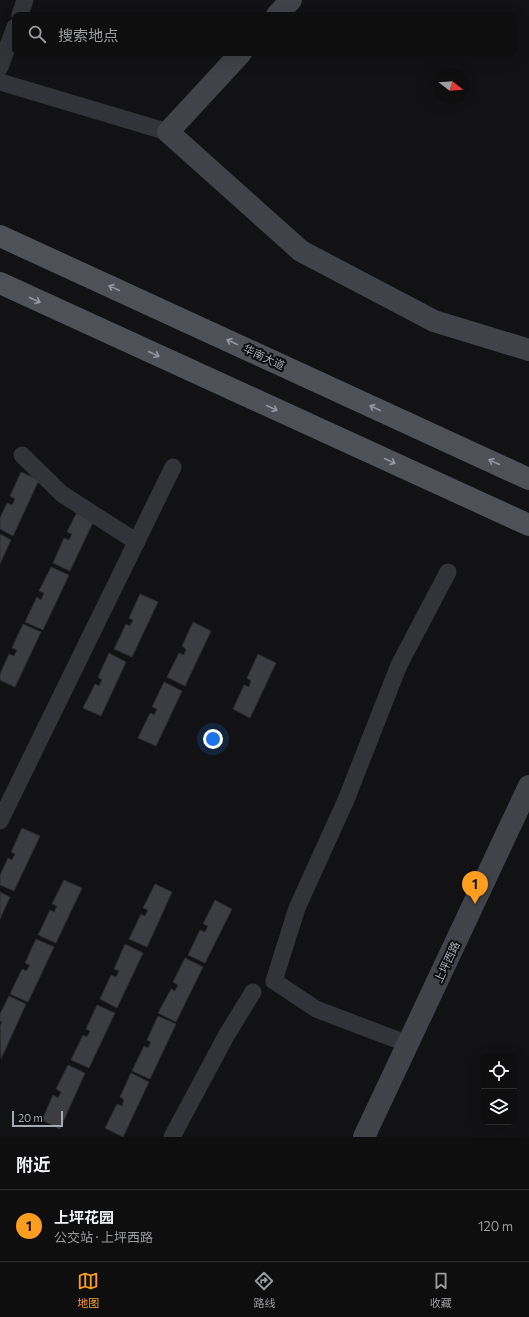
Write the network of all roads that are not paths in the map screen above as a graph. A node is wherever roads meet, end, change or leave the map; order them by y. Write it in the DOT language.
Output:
graph roads {
  1 [pos="25,0"];
  2 [pos="291,0"];
  3 [pos="21,12"];
  4 [pos="280,12"];
  5 [pos="12,35"];
  6 [pos="238,56"];
  7 [pos="0,67"];
  8 [pos="0,82"];
  9 [pos="168,132"];
  10 [pos="0,236"];
  11 [pos="0,284"];
  12 [pos="529,350"];
  13 [pos="22,455"];
  14 [pos="173,468"];
  15 [pos="529,479"];
  16 [pos="529,525"];
  17 [pos="137,542"];
  18 [pos="448,572"];
  19 [pos="529,786"];
  20 [pos="529,809"];
  21 [pos="0,821"];
  22 [pos="253,992"];
  23 [pos="408,1044"];
  24 [pos="172,1137"];
  25 [pos="364,1137"];
  26 [pos="374,1137"];
  1 -- 3 [label="street"];
  2 -- 4 [label="street"];
  5 -- 7 [label="street"];
  6 -- 9 [label="street"];
  8 -- 9 [label="street"];
  9 -- 12 [label="street"];
  15 -- 10 [label="main road, 华南大道, one-way"];
  11 -- 16 [label="main road, one-way"];
  13 -- 17 [label="street"];
  14 -- 17 [label="street"];
  17 -- 21 [label="street"];
  18 -- 23 [label="street"];
  19 -- 23 [label="street, 上坪西路"];
  20 -- 26 [label="street, 上坪西路"];
  22 -- 24 [label="street"];
  23 -- 25 [label="street, 上坪西路"];
}
